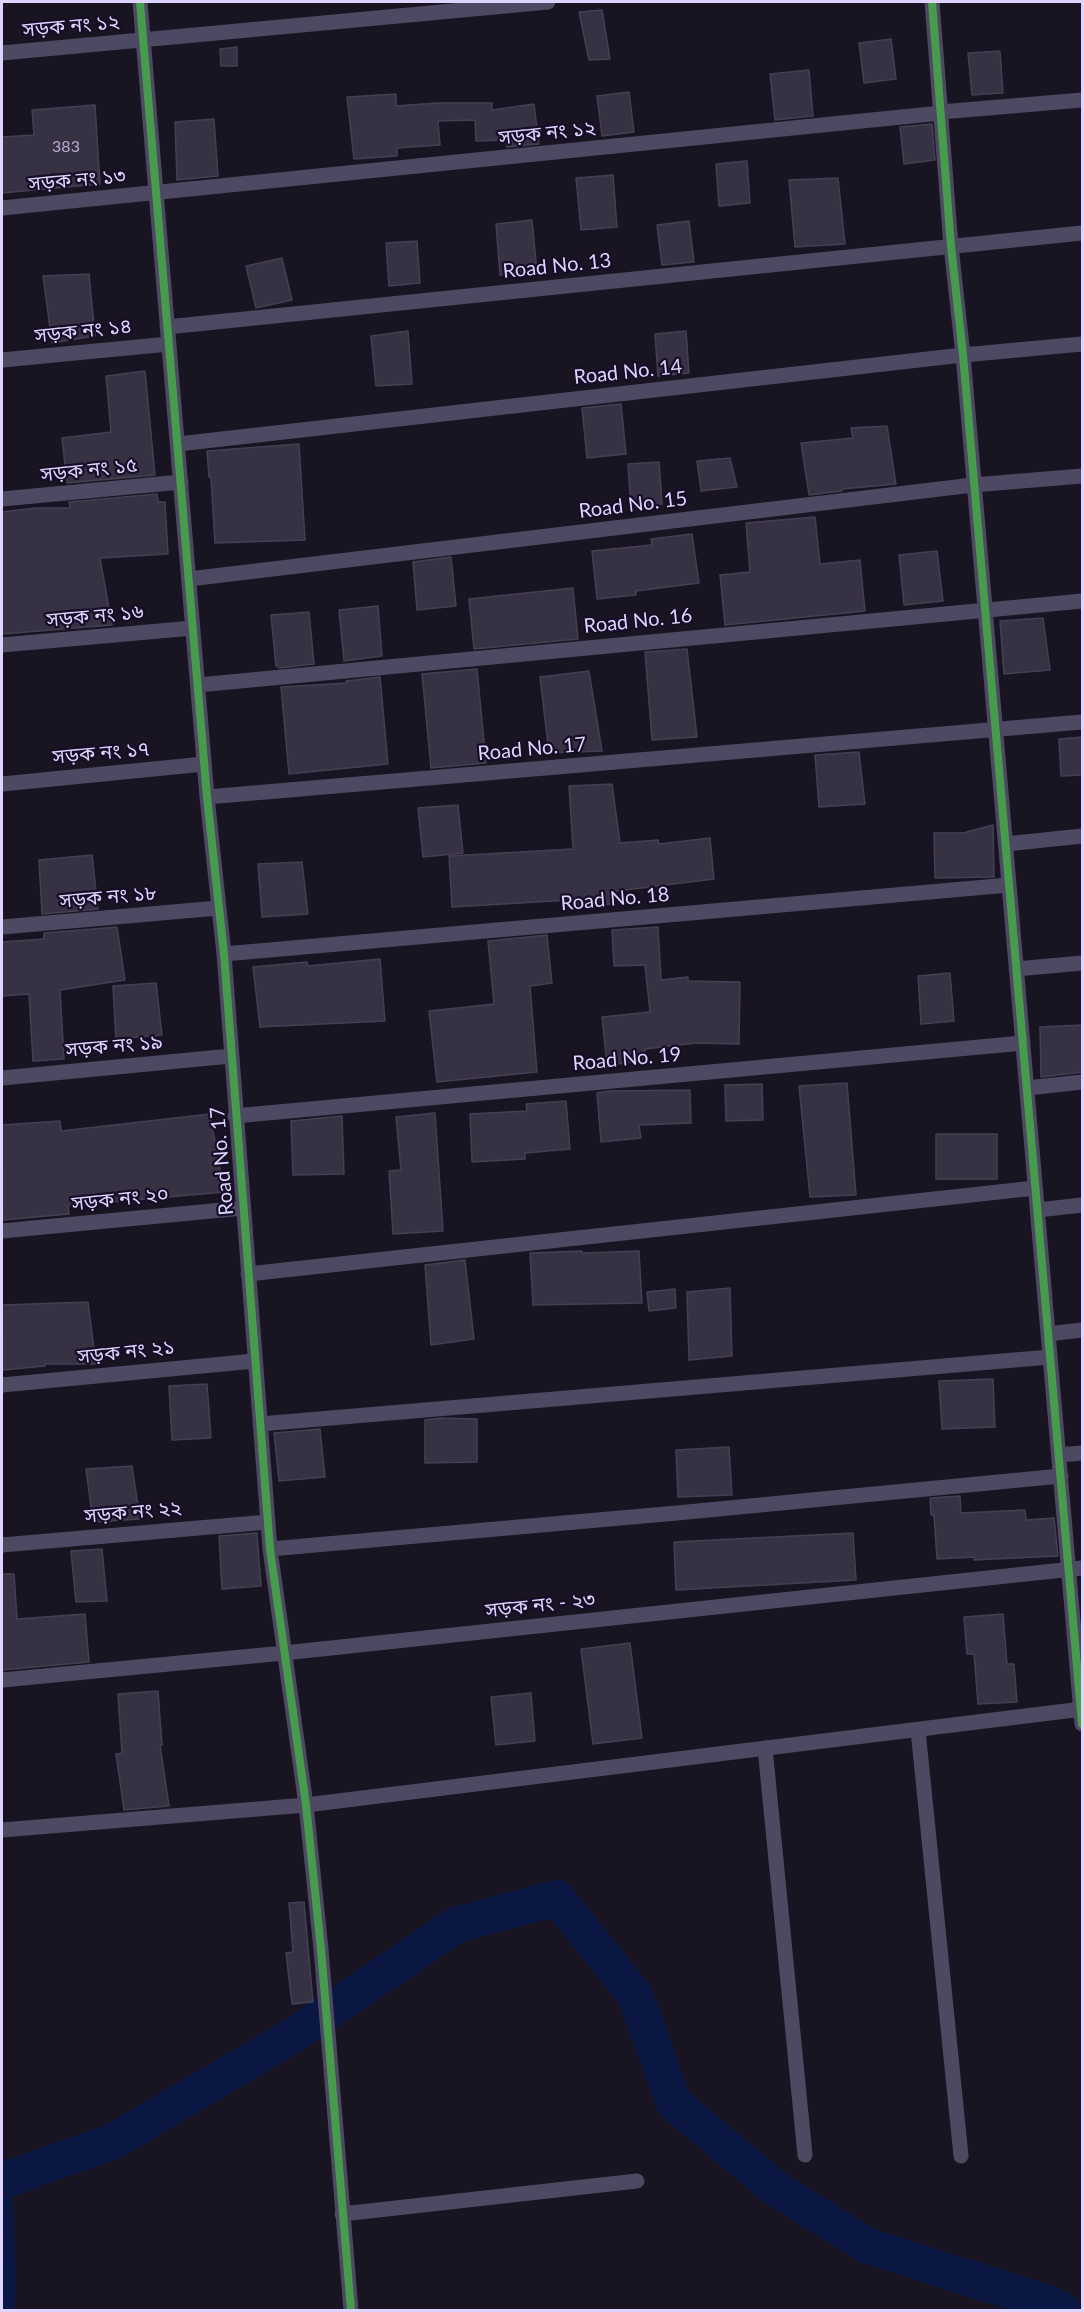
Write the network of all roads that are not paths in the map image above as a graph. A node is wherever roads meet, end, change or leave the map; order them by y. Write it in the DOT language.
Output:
graph roads {
  1 [pos="140,2"];
  2 [pos="548,2"];
  3 [pos="932,2"];
  4 [pos="143,41"];
  5 [pos="2,53"];
  6 [pos="1083,100"];
  7 [pos="941,112"];
  8 [pos="156,194"];
  9 [pos="2,208"];
  10 [pos="1083,233"];
  11 [pos="951,246"];
  12 [pos="168,327"];
  13 [pos="169,344"];
  14 [pos="1083,344"];
  15 [pos="963,355"];
  16 [pos="2,360"];
  17 [pos="178,444"];
  18 [pos="1083,476"];
  19 [pos="181,482"];
  20 [pos="973,485"];
  21 [pos="2,500"];
  22 [pos="189,579"];
  23 [pos="1083,601"];
  24 [pos="984,609"];
  25 [pos="193,628"];
  26 [pos="2,645"];
  27 [pos="198,685"];
  28 [pos="1083,722"];
  29 [pos="995,730"];
  30 [pos="204,764"];
  31 [pos="2,784"];
  32 [pos="207,797"];
  33 [pos="1083,836"];
  34 [pos="1006,844"];
  35 [pos="1009,885"];
  36 [pos="218,908"];
  37 [pos="2,927"];
  38 [pos="224,954"];
  39 [pos="1083,963"];
  40 [pos="1016,969"];
  41 [pos="1023,1043"];
  42 [pos="231,1056"];
  43 [pos="2,1078"];
  44 [pos="1083,1082"];
  45 [pos="1027,1088"];
  46 [pos="236,1116"];
  47 [pos="1035,1188"];
  48 [pos="1083,1205"];
  49 [pos="243,1208"];
  50 [pos="1038,1210"];
  51 [pos="2,1232"];
  52 [pos="248,1274"];
  53 [pos="1083,1330"];
  54 [pos="1048,1334"];
  55 [pos="1050,1357"];
  56 [pos="255,1360"];
  57 [pos="2,1385"];
  58 [pos="260,1424"];
  59 [pos="1083,1453"];
  60 [pos="1059,1455"];
  61 [pos="1061,1476"];
  62 [pos="268,1522"];
  63 [pos="2,1545"];
  64 [pos="270,1549"];
  65 [pos="1076,1569"];
  66 [pos="284,1653"];
  67 [pos="2,1680"];
  68 [pos="1082,1714"];
  69 [pos="918,1730"];
  70 [pos="765,1748"];
  71 [pos="306,1805"];
  72 [pos="2,1830"];
  73 [pos="805,2155"];
  74 [pos="961,2156"];
  75 [pos="637,2181"];
  76 [pos="342,2214"];
  77 [pos="351,2310"];
  1 -- 4 [label="street"];
  2 -- 4 [label="street, সড়ক নং ১২"];
  3 -- 7 [label="street"];
  4 -- 5 [label="street, সড়ক নং ১২"];
  4 -- 8 [label="street"];
  6 -- 7 [label="street, সড়ক নং ১২"];
  7 -- 8 [label="street, সড়ক নং ১২"];
  7 -- 11 [label="street"];
  8 -- 9 [label="street, সড়ক নং ১৩"];
  8 -- 12 [label="street"];
  10 -- 11 [label="street, Road No. 13"];
  11 -- 12 [label="street, Road No. 13"];
  11 -- 15 [label="street"];
  12 -- 13 [label="street"];
  13 -- 16 [label="street, সড়ক নং ১৪"];
  13 -- 17 [label="street"];
  14 -- 15 [label="street, Road No. 14"];
  15 -- 17 [label="street, Road No. 14"];
  15 -- 20 [label="street"];
  17 -- 19 [label="street"];
  18 -- 20 [label="street, Road No. 15"];
  19 -- 21 [label="street, সড়ক নং ১৫"];
  19 -- 22 [label="street"];
  20 -- 22 [label="street, Road No. 15"];
  20 -- 24 [label="street"];
  22 -- 25 [label="street"];
  23 -- 24 [label="street, Road No. 16"];
  24 -- 27 [label="street, Road No. 16"];
  24 -- 29 [label="street"];
  25 -- 26 [label="street, সড়ক নং ১৬"];
  25 -- 27 [label="street"];
  27 -- 30 [label="street"];
  28 -- 29 [label="street, Road No. 17"];
  29 -- 32 [label="street, Road No. 17"];
  29 -- 34 [label="street"];
  30 -- 31 [label="street, সড়ক নং ১৭"];
  30 -- 32 [label="street"];
  32 -- 36 [label="street, Road No. 17"];
  33 -- 34 [label="street"];
  34 -- 35 [label="street"];
  35 -- 38 [label="street, Road No. 18"];
  35 -- 40 [label="street"];
  36 -- 37 [label="street, সড়ক নং ১৮"];
  36 -- 38 [label="street, Road No. 17"];
  38 -- 42 [label="street, Road No. 17"];
  39 -- 40 [label="street"];
  40 -- 41 [label="street"];
  41 -- 45 [label="street"];
  41 -- 46 [label="street, Road No. 19"];
  42 -- 43 [label="street, সড়ক নং ১৯"];
  42 -- 46 [label="street, Road No. 17"];
  44 -- 45 [label="street"];
  45 -- 47 [label="street"];
  46 -- 49 [label="street, Road No. 17"];
  47 -- 50 [label="street"];
  47 -- 52 [label="street"];
  48 -- 50 [label="street"];
  49 -- 51 [label="street, সড়ক নং ২০"];
  49 -- 52 [label="street, Road No. 17"];
  50 -- 54 [label="street"];
  52 -- 56 [label="street, Road No. 17"];
  53 -- 54 [label="street"];
  54 -- 55 [label="street"];
  55 -- 58 [label="street"];
  55 -- 60 [label="street"];
  56 -- 57 [label="street, সড়ক নং ২১"];
  56 -- 58 [label="street, Road No. 17"];
  58 -- 62 [label="street, Road No. 17"];
  59 -- 60 [label="street"];
  60 -- 61 [label="street"];
  61 -- 64 [label="street"];
  61 -- 65 [label="street"];
  62 -- 63 [label="street, সড়ক নং ২২"];
  62 -- 64 [label="street, Road No. 17"];
  64 -- 66 [label="street, Road No. 17"];
  65 -- 66 [label="street, সড়ক নং - ২৩"];
  65 -- 68 [label="street"];
  66 -- 67 [label="street, সড়ক নং - ২৩"];
  66 -- 71 [label="street, Road No. 17"];
  68 -- 69 [label="street"];
  69 -- 70 [label="street"];
  69 -- 74 [label="street"];
  70 -- 71 [label="street"];
  70 -- 73 [label="street"];
  71 -- 72 [label="street"];
  71 -- 76 [label="street, Road No. 17"];
  75 -- 76 [label="street"];
  76 -- 77 [label="street, Road No. 17"];
}
